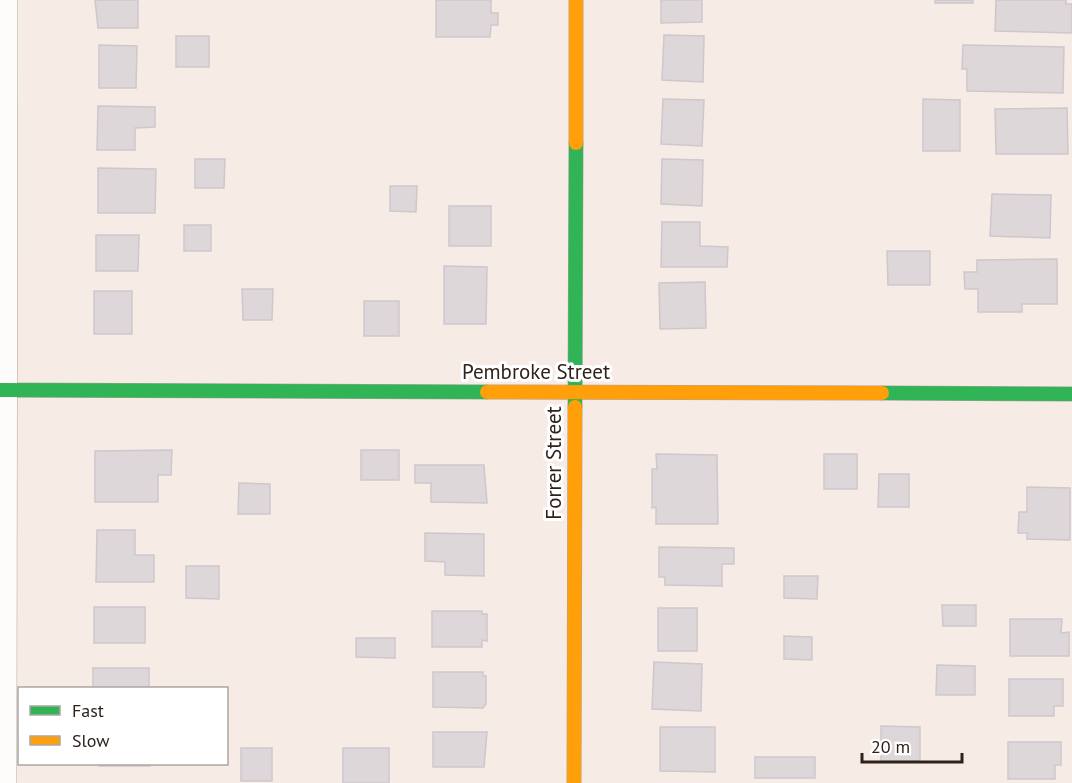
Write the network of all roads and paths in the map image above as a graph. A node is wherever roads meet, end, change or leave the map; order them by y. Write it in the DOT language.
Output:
graph roads {
  1 [pos="4,0"];
  2 [pos="576,0"];
  3 [pos="2,390"];
  4 [pos="576,393"];
  5 [pos="1072,394"];
  6 [pos="3,783"];
  7 [pos="574,783"];
  1 -- 3 [label="street"];
  2 -- 4 [label="street, Forrer Street"];
  3 -- 4 [label="street, Pembroke Street"];
  3 -- 6 [label="street"];
  4 -- 5 [label="street, Pembroke Street"];
  4 -- 7 [label="street, Forrer Street"];
}
